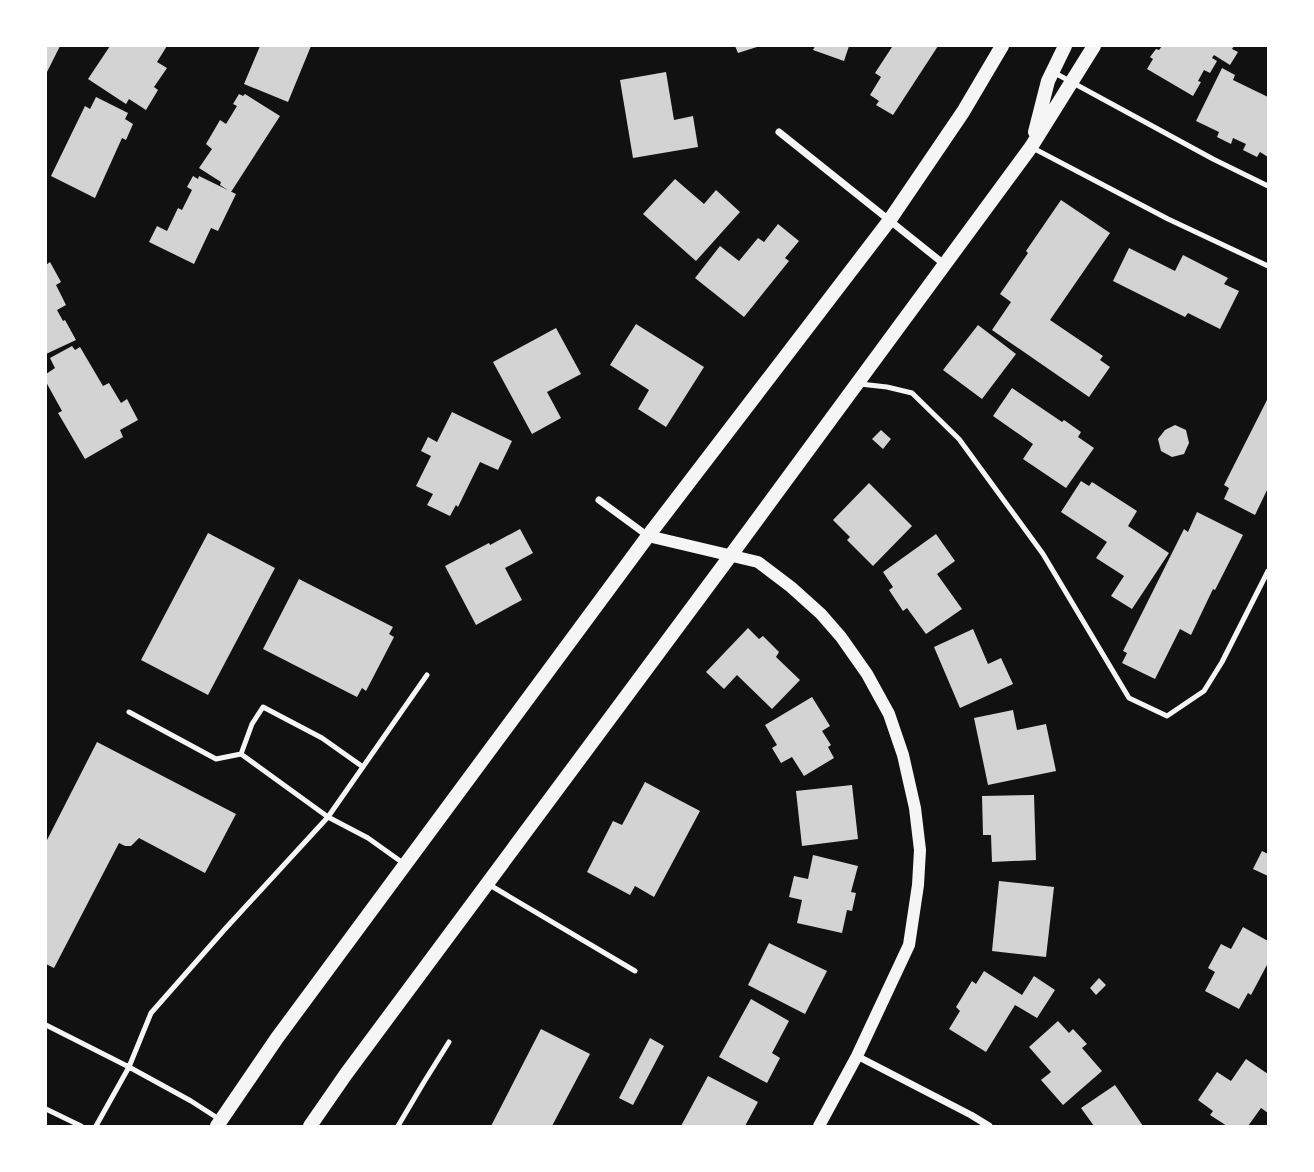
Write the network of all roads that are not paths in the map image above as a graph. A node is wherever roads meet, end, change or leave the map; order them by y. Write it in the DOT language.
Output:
graph roads {
  1 [pos="1002,46"];
  2 [pos="1065,46"];
  3 [pos="1094,46"];
  4 [pos="1052,72"];
  5 [pos="1072,83"];
  6 [pos="779,132"];
  7 [pos="1031,147"];
  8 [pos="1269,186"];
  9 [pos="889,221"];
  10 [pos="944,264"];
  11 [pos="1269,266"];
  12 [pos="858,384"];
  13 [pos="599,500"];
  14 [pos="648,536"];
  15 [pos="731,555"];
  16 [pos="1269,571"];
  17 [pos="427,675"];
  18 [pos="128,712"];
  19 [pos="241,754"];
  20 [pos="363,767"];
  21 [pos="328,817"];
  22 [pos="406,865"];
  23 [pos="488,884"];
  24 [pos="635,971"];
  25 [pos="46,1025"];
  26 [pos="449,1042"];
  27 [pos="857,1056"];
  28 [pos="129,1067"];
  29 [pos="46,1109"];
  30 [pos="219,1123"];
  31 [pos="81,1126"];
  32 [pos="96,1126"];
  33 [pos="310,1126"];
  34 [pos="398,1126"];
  35 [pos="819,1126"];
  36 [pos="989,1126"];
  1 -- 9 [label="main road"];
  2 -- 4 [label="main road"];
  3 -- 5 [label="main road"];
  4 -- 5 [label="lane"];
  4 -- 7 [label="main road"];
  5 -- 7 [label="main road"];
  5 -- 8 [label="lane"];
  6 -- 9 [label="street"];
  7 -- 10 [label="main road"];
  7 -- 11 [label="lane"];
  9 -- 10 [label="street"];
  9 -- 14 [label="main road"];
  10 -- 12 [label="main road"];
  12 -- 15 [label="main road"];
  12 -- 16 [label="lane"];
  13 -- 14 [label="street"];
  14 -- 15 [label="street"];
  14 -- 22 [label="main road"];
  15 -- 23 [label="main road"];
  15 -- 27 [label="street"];
  17 -- 20 [label="lane"];
  18 -- 19 [label="lane"];
  19 -- 20 [label="lane"];
  19 -- 21 [label="lane"];
  20 -- 21 [label="lane"];
  21 -- 22 [label="lane"];
  21 -- 28 [label="lane"];
  22 -- 30 [label="main road"];
  23 -- 24 [label="lane"];
  23 -- 33 [label="main road"];
  25 -- 28 [label="lane"];
  26 -- 34 [label="lane"];
  27 -- 35 [label="street"];
  27 -- 36 [label="street"];
  28 -- 30 [label="lane"];
  28 -- 32 [label="lane"];
  29 -- 31 [label="lane"];
}
